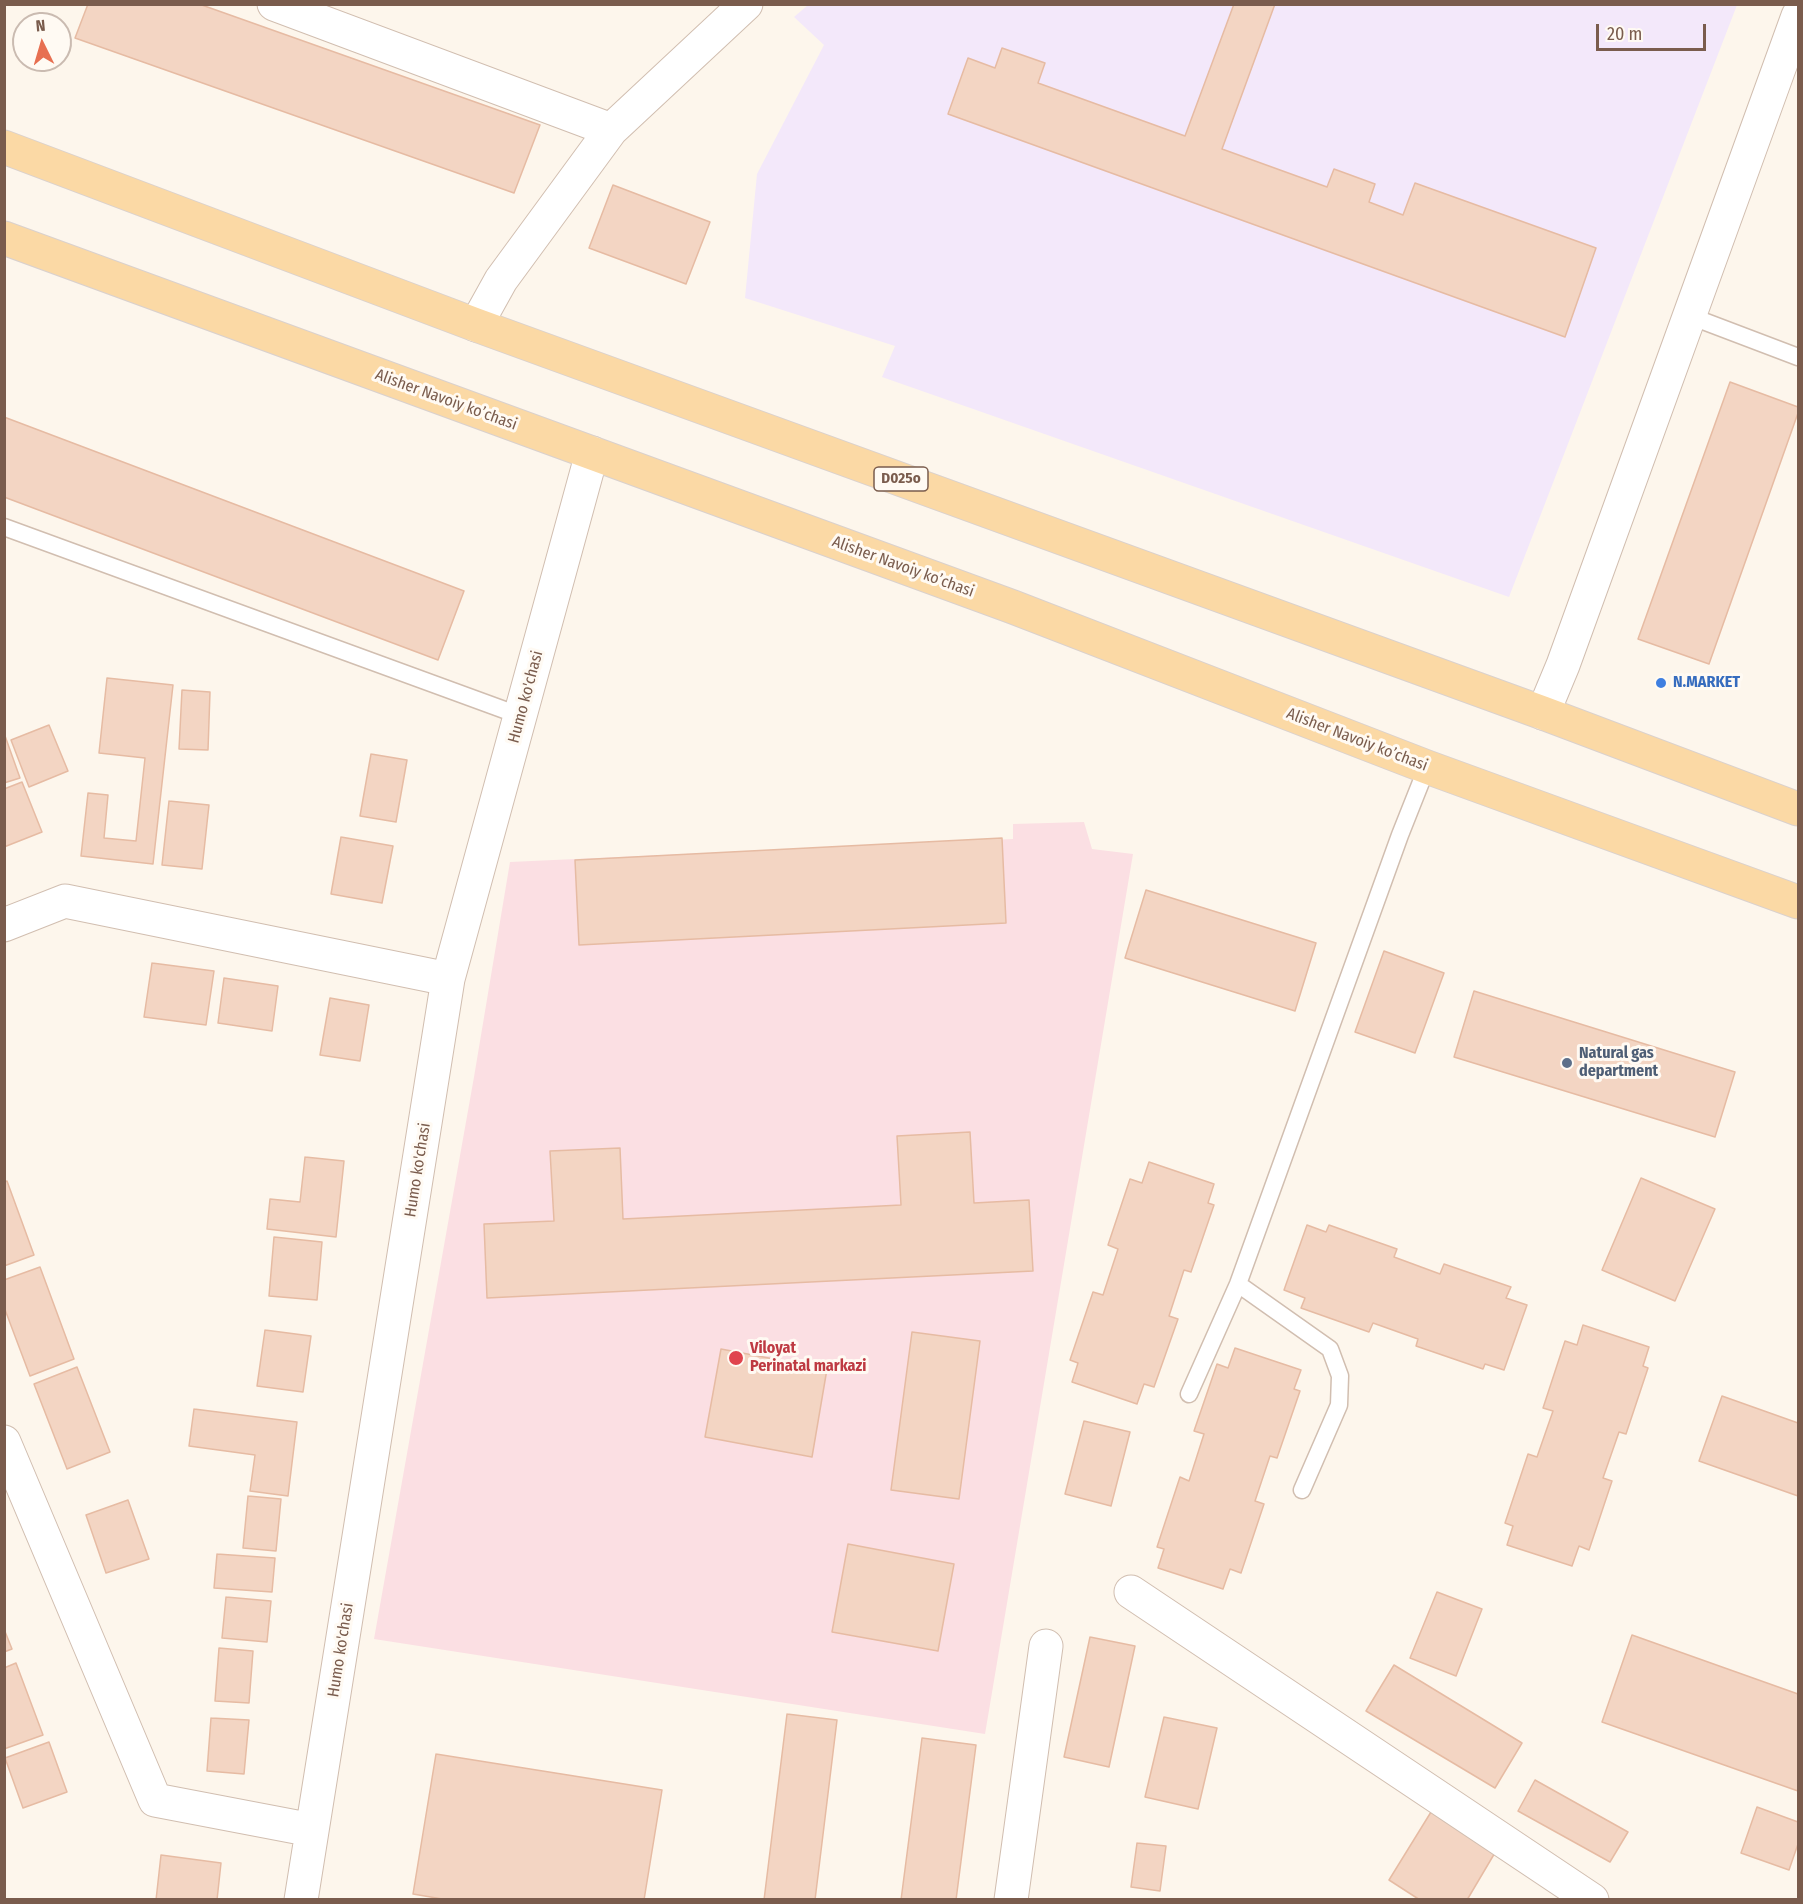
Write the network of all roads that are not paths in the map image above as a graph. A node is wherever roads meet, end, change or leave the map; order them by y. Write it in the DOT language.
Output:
graph roads {
  1 [pos="274,4"];
  2 [pos="746,4"];
  3 [pos="1798,16"];
  4 [pos="611,130"];
  5 [pos="4,147"];
  6 [pos="4,238"];
  7 [pos="1690,316"];
  8 [pos="476,325"];
  9 [pos="1798,357"];
  10 [pos="592,453"];
  11 [pos="4,527"];
  12 [pos="1543,713"];
  13 [pos="521,716"];
  14 [pos="1427,767"];
  15 [pos="1798,809"];
  16 [pos="1798,902"];
  17 [pos="4,925"];
  18 [pos="448,979"];
  19 [pos="1238,1284"];
  20 [pos="1189,1394"];
  21 [pos="4,1442"];
  22 [pos="1302,1490"];
  23 [pos="1131,1592"];
  24 [pos="1046,1646"];
  25 [pos="312,1830"];
  26 [pos="301,1899"];
  27 [pos="1011,1899"];
  28 [pos="1592,1899"];
  1 -- 4 [label="street"];
  2 -- 4 [label="street"];
  3 -- 7 [label="street"];
  4 -- 8 [label="street"];
  5 -- 8 [label="main road, D025o"];
  6 -- 10 [label="main road, Alisher Navoiy ko’chasi"];
  7 -- 9 [label="lane"];
  7 -- 12 [label="street"];
  8 -- 12 [label="main road, D025o"];
  10 -- 13 [label="street, Humo ko'chasi"];
  10 -- 14 [label="main road, Alisher Navoiy ko’chasi"];
  11 -- 13 [label="lane"];
  12 -- 15 [label="main road, D025o"];
  13 -- 18 [label="street, Humo ko'chasi"];
  14 -- 16 [label="main road, Alisher Navoiy ko’chasi"];
  14 -- 19 [label="lane"];
  17 -- 18 [label="street"];
  18 -- 25 [label="street, Humo ko'chasi"];
  19 -- 20 [label="lane"];
  19 -- 22 [label="lane"];
  21 -- 25 [label="street"];
  23 -- 28 [label="street"];
  24 -- 27 [label="street"];
  25 -- 26 [label="street, Humo ko'chasi"];
}
